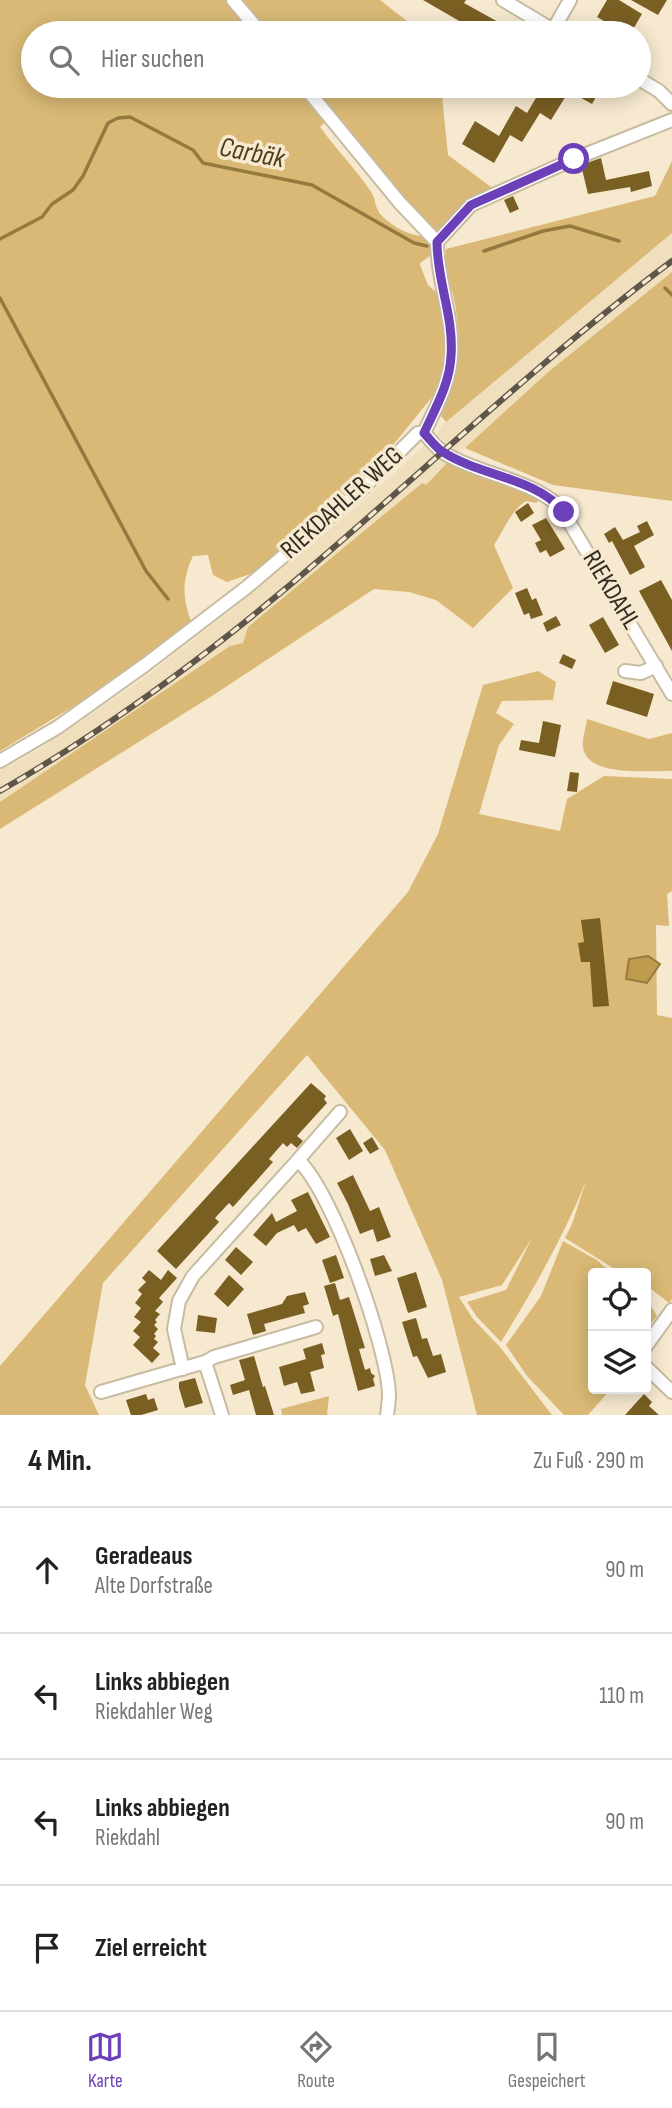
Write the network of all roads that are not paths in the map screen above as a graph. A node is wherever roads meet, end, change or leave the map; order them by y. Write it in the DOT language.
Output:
graph roads {
  1 [pos="233,0"];
  2 [pos="503,0"];
  3 [pos="570,0"];
  4 [pos="251,21"];
  5 [pos="538,21"];
  6 [pos="561,21"];
  7 [pos="651,86"];
  8 [pos="314,98"];
  9 [pos="672,104"];
  10 [pos="672,120"];
  11 [pos="437,242"];
  12 [pos="424,433"];
  13 [pos="656,666"];
  14 [pos="625,671"];
  15 [pos="672,694"];
  16 [pos="0,761"];
  17 [pos="340,1112"];
  18 [pos="298,1160"];
  19 [pos="672,1310"];
  20 [pos="316,1327"];
  21 [pos="651,1339"];
  22 [pos="205,1363"];
  23 [pos="183,1369"];
  24 [pos="651,1372"];
  25 [pos="101,1392"];
  26 [pos="672,1392"];
  27 [pos="222,1415"];
  28 [pos="387,1415"];
  1 -- 4 [label="street"];
  2 -- 5 [label="street"];
  3 -- 6 [label="street"];
  7 -- 9 [label="street"];
  8 -- 11 [label="street"];
  10 -- 11 [label="street"];
  11 -- 12 [label="street, RIEKDAHLER WEG"];
  12 -- 13 [label="street, RIEKDAHL"];
  12 -- 16 [label="street, RIEKDAHLER WEG"];
  13 -- 14 [label="street, RIEKDAHL"];
  13 -- 15 [label="street, RIEKDAHL"];
  17 -- 18 [label="street"];
  18 -- 23 [label="street"];
  18 -- 28 [label="street"];
  19 -- 21 [label="street"];
  20 -- 22 [label="street"];
  22 -- 23 [label="street"];
  22 -- 27 [label="street"];
  23 -- 25 [label="street"];
  24 -- 26 [label="street"];
}
